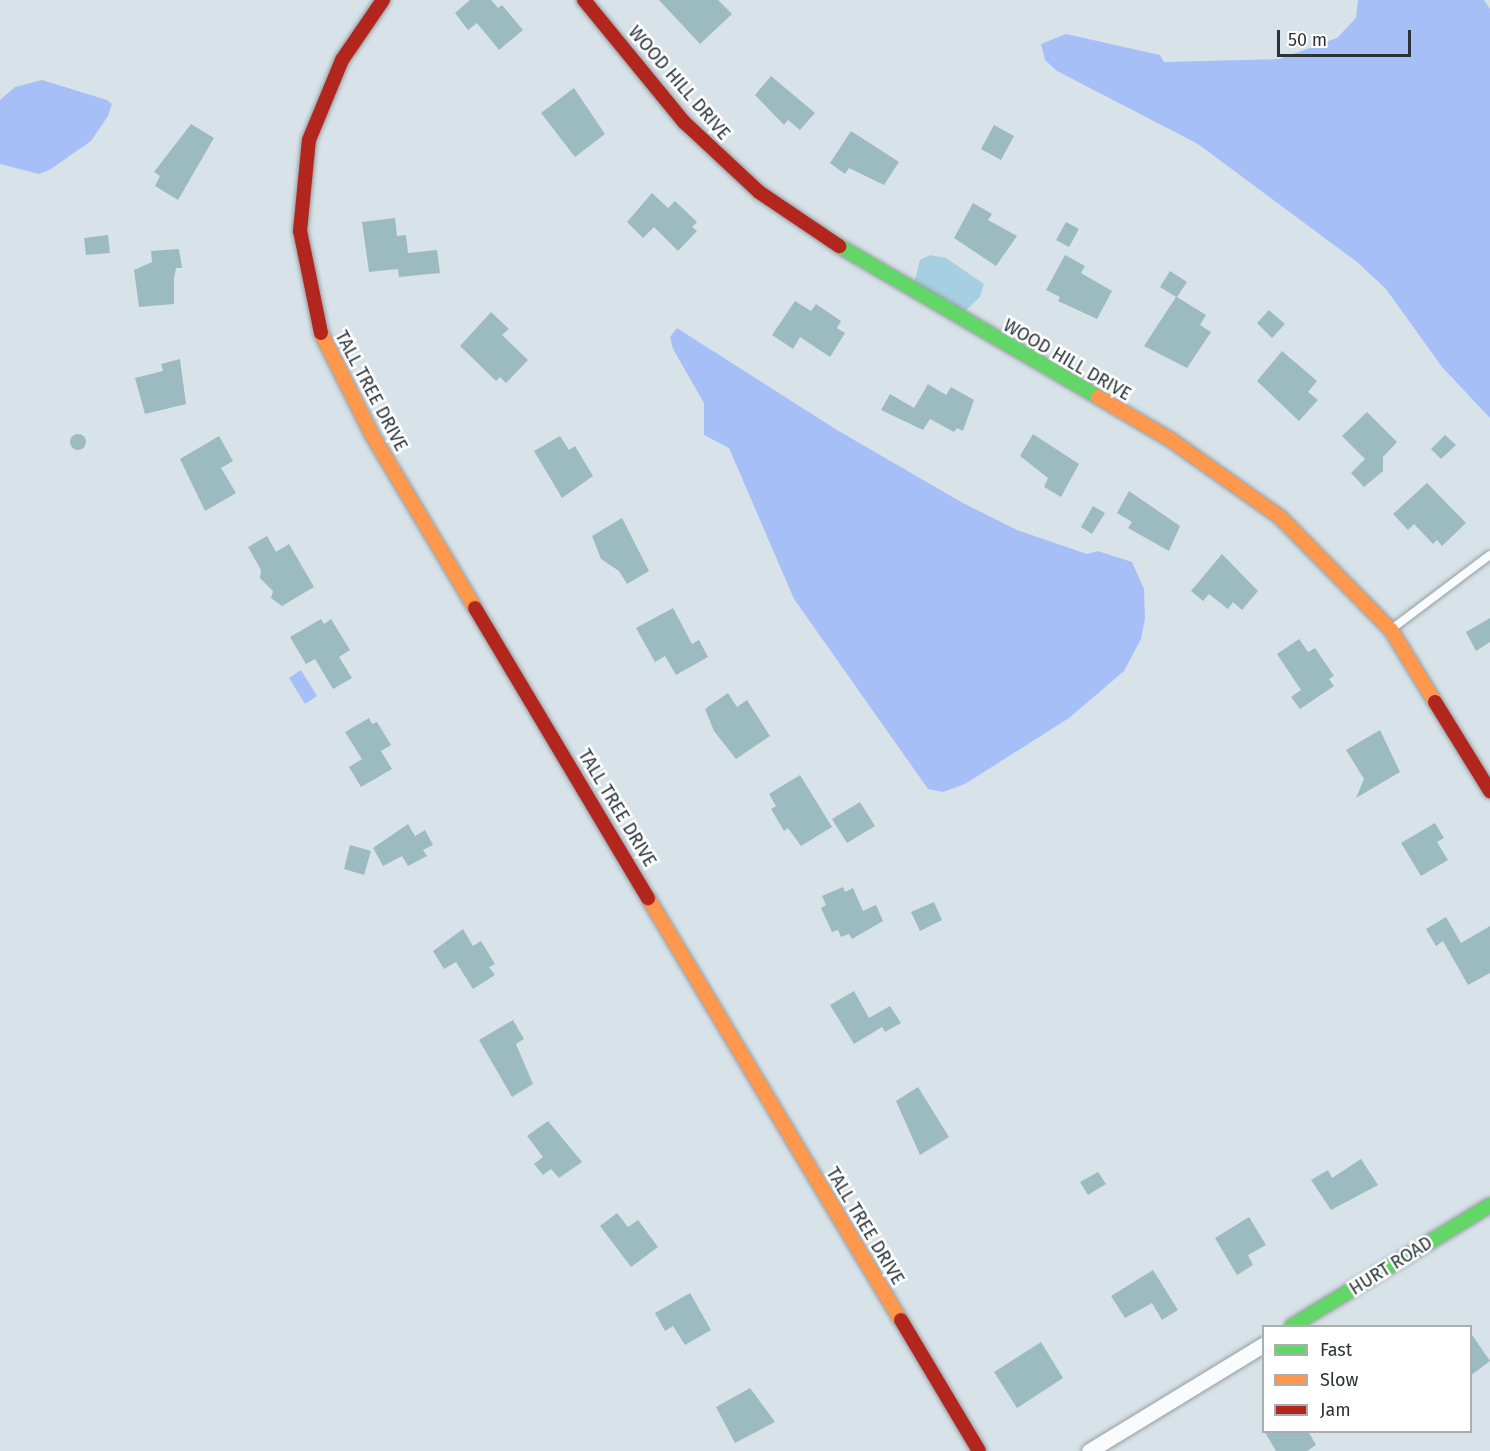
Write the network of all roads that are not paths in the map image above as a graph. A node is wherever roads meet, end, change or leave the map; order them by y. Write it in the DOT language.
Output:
graph roads {
  1 [pos="383,0"];
  2 [pos="584,0"];
  3 [pos="1490,555"];
  4 [pos="1391,630"];
  5 [pos="1490,791"];
  6 [pos="1490,1205"];
  7 [pos="1294,1325"];
  8 [pos="1262,1345"];
  9 [pos="979,1451"];
  10 [pos="1089,1451"];
  1 -- 9 [label="street, TALL TREE DRIVE"];
  2 -- 4 [label="street, WOOD HILL DRIVE"];
  3 -- 4 [label="lane"];
  4 -- 5 [label="street, WOOD HILL DRIVE"];
  6 -- 7 [label="street, HURT ROAD"];
  8 -- 10 [label="street"];
}
